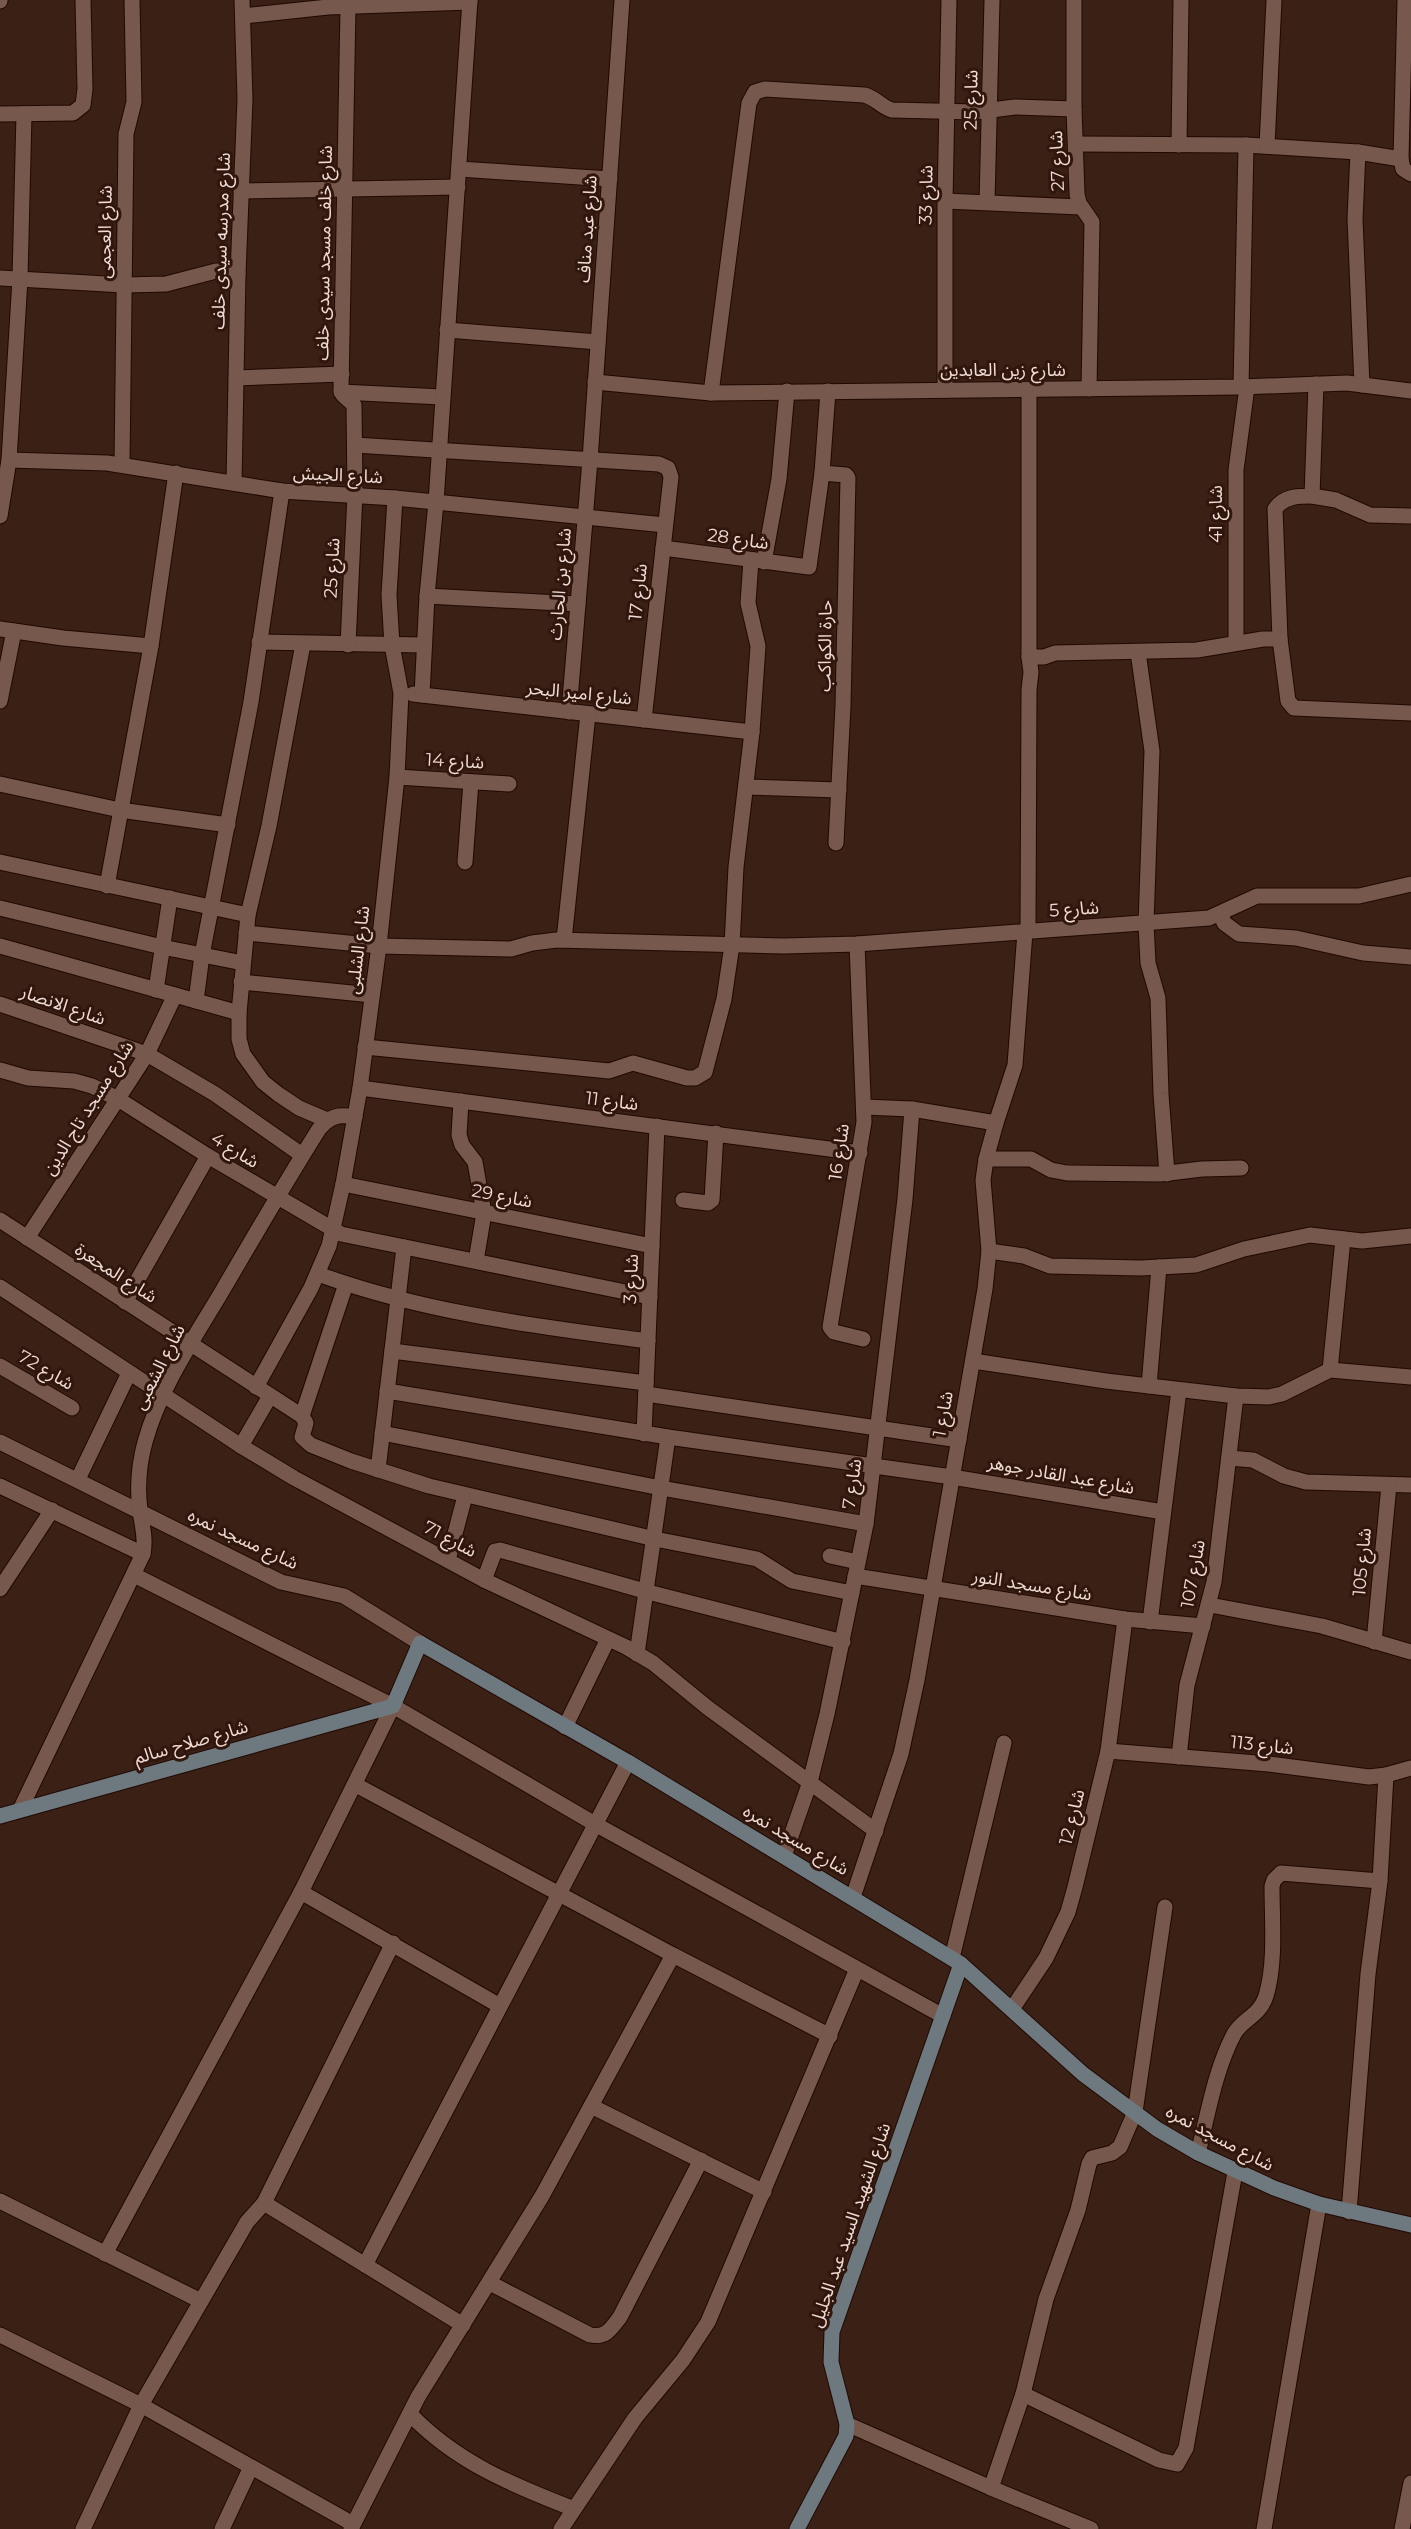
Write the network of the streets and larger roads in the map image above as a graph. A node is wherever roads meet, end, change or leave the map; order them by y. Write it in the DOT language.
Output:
graph roads {
  1 [pos="83,0"];
  2 [pos="132,0"];
  3 [pos="242,0"];
  4 [pos="622,0"];
  5 [pos="949,0"];
  6 [pos="992,0"];
  7 [pos="1074,0"];
  8 [pos="1180,0"];
  9 [pos="1274,0"];
  10 [pos="1405,0"];
  11 [pos="470,1"];
  12 [pos="408,2"];
  13 [pos="375,3"];
  14 [pos="328,4"];
  15 [pos="348,7"];
  16 [pos="243,16"];
  17 [pos="990,109"];
  18 [pos="1074,109"];
  19 [pos="947,111"];
  20 [pos="0,114"];
  21 [pos="24,114"];
  22 [pos="1076,144"];
  23 [pos="1179,145"];
  24 [pos="1246,145"];
  25 [pos="1267,146"];
  26 [pos="1358,153"];
  27 [pos="1401,159"];
  28 [pos="459,169"];
  29 [pos="1411,174"];
  30 [pos="610,179"];
  31 [pos="458,187"];
  32 [pos="345,189"];
  33 [pos="241,191"];
  34 [pos="945,201"];
  35 [pos="987,202"];
  36 [pos="1082,207"];
  37 [pos="238,274"];
  38 [pos="0,278"];
  39 [pos="21,279"];
  40 [pos="124,285"];
  41 [pos="447,330"];
  42 [pos="598,342"];
  43 [pos="342,374"];
  44 [pos="236,378"];
  45 [pos="595,381"];
  46 [pos="1316,384"];
  47 [pos="1362,385"];
  48 [pos="1244,387"];
  49 [pos="1089,389"];
  50 [pos="945,390"];
  51 [pos="1029,390"];
  52 [pos="787,391"];
  53 [pos="828,391"];
  54 [pos="1411,391"];
  55 [pos="341,392"];
  56 [pos="711,393"];
  57 [pos="442,397"];
  58 [pos="6,401"];
  59 [pos="355,445"];
  60 [pos="439,450"];
  61 [pos="9,460"];
  62 [pos="590,460"];
  63 [pos="122,465"];
  64 [pos="176,473"];
  65 [pos="822,473"];
  66 [pos="3,478"];
  67 [pos="234,483"];
  68 [pos="282,491"];
  69 [pos="355,494"];
  70 [pos="1312,496"];
  71 [pos="395,498"];
  72 [pos="436,502"];
  73 [pos="0,516"];
  74 [pos="1411,516"];
  75 [pos="585,518"];
  76 [pos="665,525"];
  77 [pos="663,548"];
  78 [pos="757,561"];
  79 [pos="427,596"];
  80 [pos="578,604"];
  81 [pos="7,630"];
  82 [pos="1280,639"];
  83 [pos="260,642"];
  84 [pos="1236,643"];
  85 [pos="303,644"];
  86 [pos="348,645"];
  87 [pos="392,645"];
  88 [pos="424,645"];
  89 [pos="150,646"];
  90 [pos="1138,651"];
  91 [pos="1029,657"];
  92 [pos="401,693"];
  93 [pos="422,695"];
  94 [pos="0,701"];
  95 [pos="568,712"];
  96 [pos="1411,713"];
  97 [pos="588,714"];
  98 [pos="644,720"];
  99 [pos="753,732"];
  100 [pos="398,777"];
  101 [pos="471,782"];
  102 [pos="0,784"];
  103 [pos="509,784"];
  104 [pos="746,787"];
  105 [pos="838,790"];
  106 [pos="120,810"];
  107 [pos="228,825"];
  108 [pos="836,843"];
  109 [pos="0,862"];
  110 [pos="465,862"];
  111 [pos="1411,884"];
  112 [pos="107,886"];
  113 [pos="170,898"];
  114 [pos="212,906"];
  115 [pos="0,908"];
  116 [pos="1221,914"];
  117 [pos="248,915"];
  118 [pos="1146,924"];
  119 [pos="1027,932"];
  120 [pos="246,933"];
  121 [pos="564,940"];
  122 [pos="857,944"];
  123 [pos="379,945"];
  124 [pos="732,945"];
  125 [pos="0,946"];
  126 [pos="162,947"];
  127 [pos="202,955"];
  128 [pos="1411,957"];
  129 [pos="243,963"];
  130 [pos="242,982"];
  131 [pos="156,990"];
  132 [pos="175,995"];
  133 [pos="372,995"];
  134 [pos="196,1001"];
  135 [pos="0,1004"];
  136 [pos="239,1013"];
  137 [pos="365,1047"];
  138 [pos="147,1054"];
  139 [pos="0,1070"];
  140 [pos="360,1088"];
  141 [pos="118,1099"];
  142 [pos="461,1101"];
  143 [pos="864,1107"];
  144 [pos="912,1109"];
  145 [pos="355,1117"];
  146 [pos="327,1120"];
  147 [pos="996,1123"];
  148 [pos="657,1126"];
  149 [pos="716,1133"];
  150 [pos="860,1153"];
  151 [pos="302,1155"];
  152 [pos="208,1156"];
  153 [pos="986,1159"];
  154 [pos="1241,1168"];
  155 [pos="1167,1174"];
  156 [pos="343,1184"];
  157 [pos="277,1198"];
  158 [pos="683,1200"];
  159 [pos="484,1212"];
  160 [pos="0,1220"];
  161 [pos="334,1231"];
  162 [pos="1411,1236"];
  163 [pos="27,1239"];
  164 [pos="1343,1239"];
  165 [pos="652,1246"];
  166 [pos="404,1247"];
  167 [pos="989,1251"];
  168 [pos="476,1261"];
  169 [pos="1159,1268"];
  170 [pos="318,1274"];
  171 [pos="346,1284"];
  172 [pos="0,1287"];
  173 [pos="650,1297"];
  174 [pos="398,1299"];
  175 [pos="125,1302"];
  176 [pos="863,1339"];
  177 [pos="648,1341"];
  178 [pos="190,1345"];
  179 [pos="392,1351"];
  180 [pos="973,1361"];
  181 [pos="0,1366"];
  182 [pos="1330,1370"];
  183 [pos="129,1373"];
  184 [pos="1411,1377"];
  185 [pos="1149,1386"];
  186 [pos="256,1387"];
  187 [pos="646,1388"];
  188 [pos="1179,1390"];
  189 [pos="387,1391"];
  190 [pos="163,1395"];
  191 [pos="270,1396"];
  192 [pos="1236,1396"];
  193 [pos="72,1408"];
  194 [pos="302,1416"];
  195 [pos="879,1428"];
  196 [pos="382,1433"];
  197 [pos="644,1434"];
  198 [pos="668,1437"];
  199 [pos="958,1440"];
  200 [pos="0,1442"];
  201 [pos="241,1446"];
  202 [pos="1229,1458"];
  203 [pos="875,1466"];
  204 [pos="378,1470"];
  205 [pos="952,1477"];
  206 [pos="78,1479"];
  207 [pos="1389,1485"];
  208 [pos="1411,1485"];
  209 [pos="0,1486"];
  210 [pos="661,1488"];
  211 [pos="465,1496"];
  212 [pos="52,1510"];
  213 [pos="140,1511"];
  214 [pos="1163,1512"];
  215 [pos="866,1524"];
  216 [pos="655,1539"];
  217 [pos="143,1554"];
  218 [pos="830,1557"];
  219 [pos="448,1560"];
  220 [pos="5,1568"];
  221 [pos="857,1569"];
  222 [pos="134,1575"];
  223 [pos="484,1580"];
  224 [pos="0,1589"];
  225 [pos="932,1589"];
  226 [pos="648,1592"];
  227 [pos="852,1593"];
  228 [pos="1210,1605"];
  229 [pos="1125,1619"];
  230 [pos="1150,1622"];
  231 [pos="1203,1626"];
  232 [pos="608,1639"];
  233 [pos="843,1642"];
  234 [pos="1374,1642"];
  235 [pos="420,1643"];
  236 [pos="1411,1652"];
  237 [pos="637,1654"];
  238 [pos="393,1706"];
  239 [pos="566,1727"];
  240 [pos="1004,1743"];
  241 [pos="1108,1751"];
  242 [pos="1179,1757"];
  243 [pos="628,1762"];
  244 [pos="1411,1768"];
  245 [pos="1386,1775"];
  246 [pos="810,1782"];
  247 [pos="356,1785"];
  248 [pos="20,1810"];
  249 [pos="0,1816"];
  250 [pos="595,1824"];
  251 [pos="876,1831"];
  252 [pos="784,1856"];
  253 [pos="1380,1881"];
  254 [pos="301,1892"];
  255 [pos="559,1893"];
  256 [pos="854,1897"];
  257 [pos="1165,1907"];
  258 [pos="393,1943"];
  259 [pos="673,1955"];
  260 [pos="957,1961"];
  261 [pos="857,1969"];
  262 [pos="500,2006"];
  263 [pos="1012,2009"];
  264 [pos="943,2016"];
  265 [pos="830,2036"];
  266 [pos="591,2106"];
  267 [pos="1135,2112"];
  268 [pos="1198,2153"];
  269 [pos="701,2160"];
  270 [pos="1235,2172"];
  271 [pos="764,2192"];
  272 [pos="0,2201"];
  273 [pos="264,2203"];
  274 [pos="1319,2204"];
  275 [pos="1349,2212"];
  276 [pos="1411,2225"];
  277 [pos="105,2254"];
  278 [pos="365,2265"];
  279 [pos="490,2283"];
  280 [pos="201,2301"];
  281 [pos="463,2325"];
  282 [pos="0,2334"];
  283 [pos="1023,2394"];
  284 [pos="141,2405"];
  285 [pos="410,2414"];
  286 [pos="848,2424"];
  287 [pos="251,2467"];
  288 [pos="1411,2483"];
  289 [pos="991,2488"];
  290 [pos="574,2509"];
  291 [pos="352,2526"];
  292 [pos="83,2529"];
  293 [pos="222,2529"];
  294 [pos="561,2529"];
  295 [pos="797,2529"];
  296 [pos="1091,2529"];
  297 [pos="1264,2529"];
  298 [pos="1402,2529"];
  1 -- 21 [label="street"];
  2 -- 40 [label="street, شارع العجمى"];
  3 -- 16 [label="street, شارع مدرسه سيدى خلف"];
  4 -- 30 [label="street, شارع عبد مناف"];
  5 -- 19 [label="street, شارع 33"];
  6 -- 17 [label="street, شارع 25"];
  7 -- 18 [label="street, شارع 27"];
  8 -- 23 [label="street"];
  9 -- 25 [label="street"];
  10 -- 27 [label="street"];
  11 -- 12 [label="street"];
  11 -- 28 [label="street"];
  12 -- 13 [label="street"];
  13 -- 15 [label="street"];
  14 -- 15 [label="street"];
  14 -- 16 [label="street"];
  15 -- 32 [label="street, شارع خلف مسجد سيدى خلف"];
  16 -- 33 [label="street, شارع مدرسه سيدى خلف"];
  17 -- 18 [label="street"];
  17 -- 19 [label="street"];
  17 -- 35 [label="street, شارع 25"];
  18 -- 22 [label="street, شارع 27"];
  19 -- 34 [label="street, شارع 33"];
  19 -- 56 [label="street"];
  20 -- 21 [label="street"];
  21 -- 39 [label="street"];
  22 -- 23 [label="street"];
  22 -- 36 [label="street, شارع 27"];
  23 -- 24 [label="street"];
  24 -- 25 [label="street"];
  24 -- 48 [label="street, شارع 41"];
  25 -- 26 [label="street"];
  26 -- 27 [label="street"];
  26 -- 47 [label="street"];
  27 -- 29 [label="street"];
  28 -- 30 [label="street"];
  28 -- 31 [label="street"];
  30 -- 42 [label="street, شارع عبد مناف"];
  31 -- 32 [label="street"];
  31 -- 41 [label="street"];
  32 -- 33 [label="street"];
  32 -- 43 [label="street, شارع خلف مسجد سيدى خلف"];
  33 -- 37 [label="street, شارع مدرسه سيدى خلف"];
  34 -- 35 [label="street"];
  34 -- 50 [label="street, شارع 33"];
  35 -- 36 [label="street"];
  36 -- 49 [label="street, شارع 27"];
  37 -- 40 [label="street"];
  37 -- 44 [label="street, شارع مدرسه سيدى خلف"];
  38 -- 39 [label="street"];
  39 -- 40 [label="street"];
  39 -- 58 [label="street"];
  40 -- 63 [label="street, شارع العجمى"];
  41 -- 42 [label="street"];
  41 -- 57 [label="street"];
  42 -- 45 [label="street, شارع عبد مناف"];
  43 -- 44 [label="street"];
  43 -- 55 [label="street, شارع خلف مسجد سيدى خلف"];
  44 -- 67 [label="street, شارع مدرسه سيدى خلف"];
  45 -- 56 [label="street, شارع زين العابدين"];
  45 -- 62 [label="street, شارع عبد مناف"];
  46 -- 47 [label="street, شارع زين العابدين"];
  46 -- 48 [label="street, شارع زين العابدين"];
  46 -- 70 [label="street"];
  47 -- 54 [label="street, شارع زين العابدين"];
  48 -- 49 [label="street, شارع زين العابدين"];
  48 -- 84 [label="street, شارع 41"];
  49 -- 51 [label="street, شارع زين العابدين"];
  50 -- 51 [label="street, شارع زين العابدين"];
  50 -- 53 [label="street, شارع زين العابدين"];
  51 -- 91 [label="street, شارع 1"];
  52 -- 53 [label="street, شارع زين العابدين"];
  52 -- 56 [label="street, شارع زين العابدين"];
  52 -- 78 [label="street"];
  53 -- 65 [label="street"];
  55 -- 57 [label="street"];
  55 -- 59 [label="street"];
  57 -- 60 [label="street"];
  58 -- 61 [label="street"];
  59 -- 60 [label="street"];
  59 -- 69 [label="street"];
  60 -- 62 [label="street"];
  60 -- 72 [label="street"];
  61 -- 63 [label="street, شارع الجيش"];
  61 -- 66 [label="street"];
  62 -- 75 [label="street, شارع بن الحارث"];
  62 -- 76 [label="street, شارع 17"];
  63 -- 64 [label="street, شارع الجيش"];
  64 -- 67 [label="street, شارع الجيش"];
  64 -- 89 [label="street"];
  65 -- 78 [label="street, شارع 28"];
  65 -- 105 [label="street, حارة الكواكب"];
  66 -- 73 [label="street"];
  67 -- 68 [label="street, شارع الجيش"];
  68 -- 69 [label="street, شارع الجيش"];
  68 -- 83 [label="street"];
  69 -- 71 [label="street, شارع الجيش"];
  69 -- 86 [label="street, شارع 25"];
  70 -- 74 [label="street"];
  70 -- 82 [label="street"];
  71 -- 72 [label="street, شارع الجيش"];
  71 -- 87 [label="street, شارع الشلبى"];
  72 -- 75 [label="street, شارع الجيش"];
  72 -- 79 [label="street"];
  75 -- 76 [label="street, شارع الجيش"];
  75 -- 80 [label="street, شارع بن الحارث"];
  76 -- 77 [label="street, شارع 17"];
  77 -- 78 [label="street, شارع 28"];
  77 -- 98 [label="street, شارع 17"];
  78 -- 99 [label="street"];
  79 -- 80 [label="street"];
  79 -- 88 [label="street"];
  80 -- 95 [label="street, شارع بن الحارث"];
  81 -- 89 [label="street"];
  81 -- 94 [label="street"];
  82 -- 84 [label="street"];
  82 -- 96 [label="street"];
  83 -- 85 [label="street"];
  83 -- 107 [label="street"];
  84 -- 90 [label="street"];
  85 -- 86 [label="street"];
  85 -- 117 [label="street"];
  86 -- 87 [label="street"];
  87 -- 88 [label="street"];
  87 -- 92 [label="street, شارع الشلبى"];
  88 -- 93 [label="street"];
  89 -- 106 [label="street"];
  90 -- 91 [label="street"];
  90 -- 118 [label="street"];
  91 -- 119 [label="street, شارع 1"];
  92 -- 93 [label="street, شارع امير البحر"];
  92 -- 100 [label="street, شارع الشلبى"];
  93 -- 95 [label="street, شارع امير البحر"];
  95 -- 97 [label="street, شارع امير البحر"];
  97 -- 98 [label="street, شارع امير البحر"];
  97 -- 121 [label="street"];
  98 -- 99 [label="street, شارع امير البحر"];
  99 -- 104 [label="street"];
  100 -- 101 [label="street, شارع 14"];
  100 -- 123 [label="street, شارع الشلبى"];
  101 -- 103 [label="street, شارع 14"];
  101 -- 110 [label="street"];
  102 -- 106 [label="street"];
  104 -- 105 [label="street"];
  104 -- 124 [label="street"];
  105 -- 108 [label="street, حارة الكواكب"];
  106 -- 107 [label="street"];
  106 -- 112 [label="street"];
  107 -- 114 [label="street"];
  109 -- 112 [label="street"];
  111 -- 116 [label="street, شارع 5"];
  112 -- 113 [label="street"];
  113 -- 114 [label="street"];
  113 -- 126 [label="street"];
  114 -- 117 [label="street"];
  114 -- 127 [label="street"];
  115 -- 126 [label="street"];
  116 -- 118 [label="street, شارع 5"];
  116 -- 128 [label="street"];
  117 -- 120 [label="street"];
  118 -- 119 [label="street, شارع 5"];
  118 -- 155 [label="street"];
  119 -- 122 [label="street, شارع 5"];
  119 -- 147 [label="street, شارع 1"];
  120 -- 123 [label="street, شارع 5"];
  120 -- 129 [label="street"];
  121 -- 123 [label="street, شارع 5"];
  121 -- 124 [label="street, شارع 5"];
  122 -- 124 [label="street, شارع 5"];
  122 -- 143 [label="street, شارع 16"];
  123 -- 133 [label="street, شارع الشلبى"];
  124 -- 137 [label="street"];
  125 -- 131 [label="street"];
  126 -- 127 [label="street"];
  126 -- 131 [label="street"];
  127 -- 129 [label="street"];
  127 -- 134 [label="street"];
  129 -- 130 [label="street"];
  130 -- 133 [label="street"];
  130 -- 136 [label="street"];
  131 -- 132 [label="street"];
  132 -- 134 [label="street"];
  132 -- 138 [label="street, شارع مسجد تاج الدين"];
  133 -- 137 [label="street, شارع الشلبى"];
  134 -- 136 [label="street"];
  135 -- 138 [label="street, شارع الانصار"];
  136 -- 146 [label="street"];
  137 -- 140 [label="street, شارع الشلبى"];
  138 -- 141 [label="street, شارع مسجد تاج الدين"];
  138 -- 151 [label="street, شارع الانصار"];
  139 -- 141 [label="street, شارع 4"];
  140 -- 142 [label="street, شارع 11"];
  140 -- 145 [label="street, شارع الشلبى"];
  141 -- 152 [label="street, شارع 4"];
  141 -- 163 [label="street, شارع مسجد تاج الدين"];
  142 -- 148 [label="street, شارع 11"];
  142 -- 159 [label="street"];
  143 -- 144 [label="street"];
  143 -- 150 [label="street, شارع 16"];
  144 -- 147 [label="street"];
  144 -- 195 [label="street, شارع 7"];
  145 -- 146 [label="street"];
  145 -- 156 [label="street, شارع الشلبى"];
  146 -- 151 [label="street, شارع الشعبى"];
  147 -- 153 [label="street, شارع 1"];
  148 -- 149 [label="street, شارع 11"];
  148 -- 165 [label="street, شارع 3"];
  149 -- 150 [label="street, شارع 11"];
  149 -- 158 [label="street"];
  150 -- 176 [label="street, شارع 16"];
  151 -- 157 [label="street, شارع الشعبى"];
  152 -- 157 [label="street, شارع 4"];
  152 -- 175 [label="street"];
  153 -- 155 [label="street"];
  153 -- 167 [label="street, شارع 1"];
  154 -- 155 [label="street"];
  156 -- 159 [label="street, شارع 29"];
  156 -- 161 [label="street, شارع الشلبى"];
  157 -- 161 [label="street, شارع 4"];
  157 -- 178 [label="street, شارع الشعبى"];
  159 -- 165 [label="street, شارع 29"];
  159 -- 168 [label="street"];
  160 -- 163 [label="street, شارع المجعرة"];
  161 -- 166 [label="street, شارع 4"];
  161 -- 170 [label="street, شارع الشلبى"];
  162 -- 164 [label="street"];
  163 -- 175 [label="street, شارع المجعرة"];
  164 -- 169 [label="street"];
  164 -- 182 [label="street"];
  165 -- 173 [label="street, شارع 3"];
  166 -- 168 [label="street, شارع 4"];
  166 -- 174 [label="street"];
  167 -- 169 [label="street"];
  167 -- 180 [label="street, شارع 1"];
  168 -- 173 [label="street, شارع 4"];
  169 -- 185 [label="street"];
  170 -- 171 [label="street"];
  170 -- 186 [label="street, شارع الشلبى"];
  171 -- 174 [label="street"];
  171 -- 194 [label="street"];
  172 -- 183 [label="street, شارع 71"];
  173 -- 177 [label="street, شارع 3"];
  174 -- 177 [label="street"];
  174 -- 179 [label="street"];
  175 -- 178 [label="street, شارع المجعرة"];
  177 -- 187 [label="street, شارع 3"];
  178 -- 186 [label="street, شارع المجعرة"];
  178 -- 190 [label="street, شارع الشعبى"];
  179 -- 187 [label="street"];
  179 -- 189 [label="street"];
  180 -- 185 [label="street"];
  180 -- 199 [label="street, شارع 1"];
  181 -- 193 [label="street, شارع 72"];
  182 -- 184 [label="street"];
  182 -- 192 [label="street"];
  183 -- 190 [label="street, شارع 71"];
  183 -- 206 [label="street"];
  185 -- 188 [label="street"];
  186 -- 191 [label="street, شارع المجعرة"];
  187 -- 195 [label="street"];
  187 -- 197 [label="street, شارع 3"];
  188 -- 192 [label="street"];
  188 -- 214 [label="street"];
  189 -- 196 [label="street"];
  189 -- 197 [label="street, شارع عبد القادر جوهر"];
  190 -- 201 [label="street, شارع 71"];
  190 -- 213 [label="street, شارع الشعبى"];
  191 -- 194 [label="street, شارع المجعرة"];
  191 -- 201 [label="street"];
  192 -- 202 [label="street, شارع 107"];
  194 -- 204 [label="street"];
  195 -- 199 [label="street"];
  195 -- 203 [label="street, شارع 7"];
  196 -- 204 [label="street"];
  196 -- 210 [label="street"];
  197 -- 198 [label="street, شارع عبد القادر جوهر"];
  198 -- 203 [label="street, شارع عبد القادر جوهر"];
  198 -- 210 [label="street"];
  199 -- 205 [label="street, شارع 1"];
  200 -- 206 [label="street, شارع مسجد نمره"];
  201 -- 219 [label="street, شارع 71"];
  202 -- 207 [label="street"];
  202 -- 228 [label="street, شارع 107"];
  203 -- 205 [label="street, شارع عبد القادر جوهر"];
  203 -- 215 [label="street, شارع 7"];
  204 -- 211 [label="street"];
  205 -- 214 [label="street, شارع عبد القادر جوهر"];
  205 -- 225 [label="street, شارع 1"];
  206 -- 213 [label="street, شارع مسجد نمره"];
  207 -- 208 [label="street"];
  207 -- 234 [label="street, شارع 105"];
  209 -- 212 [label="street"];
  210 -- 215 [label="street"];
  210 -- 216 [label="street"];
  211 -- 216 [label="street"];
  211 -- 219 [label="street"];
  212 -- 217 [label="street"];
  212 -- 220 [label="street"];
  213 -- 217 [label="street, شارع الشعبى"];
  213 -- 235 [label="street, شارع مسجد نمره"];
  214 -- 230 [label="street"];
  215 -- 221 [label="street, شارع 7"];
  216 -- 226 [label="street"];
  216 -- 227 [label="street"];
  217 -- 222 [label="street, شارع الشعبى"];
  218 -- 221 [label="street, شارع مسجد النور"];
  219 -- 223 [label="street, شارع 71"];
  220 -- 224 [label="street"];
  221 -- 225 [label="street, شارع مسجد النور"];
  221 -- 227 [label="street, شارع 7"];
  222 -- 238 [label="street"];
  222 -- 248 [label="street, شارع الشعبى"];
  223 -- 226 [label="street"];
  223 -- 232 [label="street, شارع 71"];
  225 -- 229 [label="street, شارع مسجد النور"];
  225 -- 251 [label="street, شارع 1"];
  226 -- 233 [label="street"];
  226 -- 237 [label="street"];
  227 -- 233 [label="street, شارع 7"];
  228 -- 231 [label="street, شارع 107"];
  228 -- 234 [label="street"];
  229 -- 230 [label="street, شارع مسجد النور"];
  229 -- 241 [label="street, شارع 12"];
  230 -- 231 [label="street, شارع مسجد النور"];
  231 -- 242 [label="street, شارع 107"];
  232 -- 237 [label="street, شارع 71"];
  232 -- 239 [label="street"];
  233 -- 246 [label="street, شارع 7"];
  234 -- 236 [label="street"];
  235 -- 238 [label="street"];
  235 -- 239 [label="street, شارع مسجد نمره"];
  237 -- 246 [label="street, شارع 71"];
  238 -- 247 [label="street"];
  238 -- 248 [label="street, شارع صلاح سالم"];
  238 -- 250 [label="street"];
  239 -- 243 [label="street, شارع مسجد نمره"];
  240 -- 260 [label="street"];
  241 -- 242 [label="street, شارع 113"];
  241 -- 263 [label="street, شارع 12"];
  242 -- 245 [label="street, شارع 113"];
  243 -- 250 [label="street"];
  243 -- 252 [label="street, شارع مسجد نمره"];
  244 -- 245 [label="street, شارع 113"];
  245 -- 253 [label="street"];
  246 -- 251 [label="street, شارع 71"];
  246 -- 252 [label="street, شارع 7"];
  247 -- 254 [label="street"];
  247 -- 255 [label="street"];
  248 -- 249 [label="street, شارع صلاح سالم"];
  250 -- 255 [label="street"];
  250 -- 261 [label="street"];
  251 -- 256 [label="street, شارع 1"];
  252 -- 256 [label="street, شارع مسجد نمره"];
  253 -- 268 [label="street"];
  253 -- 275 [label="street"];
  254 -- 258 [label="street"];
  254 -- 277 [label="street"];
  255 -- 259 [label="street"];
  255 -- 262 [label="street"];
  256 -- 260 [label="street, شارع مسجد نمره"];
  257 -- 267 [label="street"];
  258 -- 262 [label="street"];
  258 -- 273 [label="street"];
  259 -- 265 [label="street"];
  259 -- 266 [label="street"];
  260 -- 263 [label="street, شارع مسجد نمره"];
  260 -- 264 [label="street, شارع الشهيد السيد عبد الجليل"];
  261 -- 264 [label="street"];
  261 -- 265 [label="street"];
  262 -- 278 [label="street"];
  263 -- 267 [label="street, شارع مسجد نمره"];
  264 -- 286 [label="street, شارع الشهيد السيد عبد الجليل"];
  265 -- 271 [label="street"];
  266 -- 269 [label="street"];
  266 -- 279 [label="street"];
  267 -- 268 [label="street, شارع مسجد نمره"];
  267 -- 283 [label="street"];
  268 -- 270 [label="street, شارع مسجد نمره"];
  269 -- 271 [label="street"];
  269 -- 279 [label="street"];
  270 -- 274 [label="street, شارع مسجد نمره"];
  270 -- 283 [label="street"];
  271 -- 290 [label="street"];
  272 -- 277 [label="street"];
  273 -- 278 [label="street"];
  273 -- 280 [label="street"];
  274 -- 275 [label="street, شارع مسجد نمره"];
  274 -- 297 [label="street"];
  275 -- 276 [label="street, شارع مسجد نمره"];
  277 -- 280 [label="street"];
  278 -- 281 [label="street"];
  279 -- 281 [label="street"];
  280 -- 284 [label="street"];
  281 -- 285 [label="street"];
  282 -- 284 [label="street"];
  283 -- 289 [label="street"];
  284 -- 287 [label="street"];
  284 -- 292 [label="street"];
  285 -- 290 [label="street"];
  285 -- 291 [label="street"];
  286 -- 289 [label="street"];
  286 -- 295 [label="street"];
  287 -- 291 [label="street"];
  287 -- 293 [label="street"];
  288 -- 298 [label="street"];
  289 -- 296 [label="street"];
  290 -- 294 [label="street"];
}
